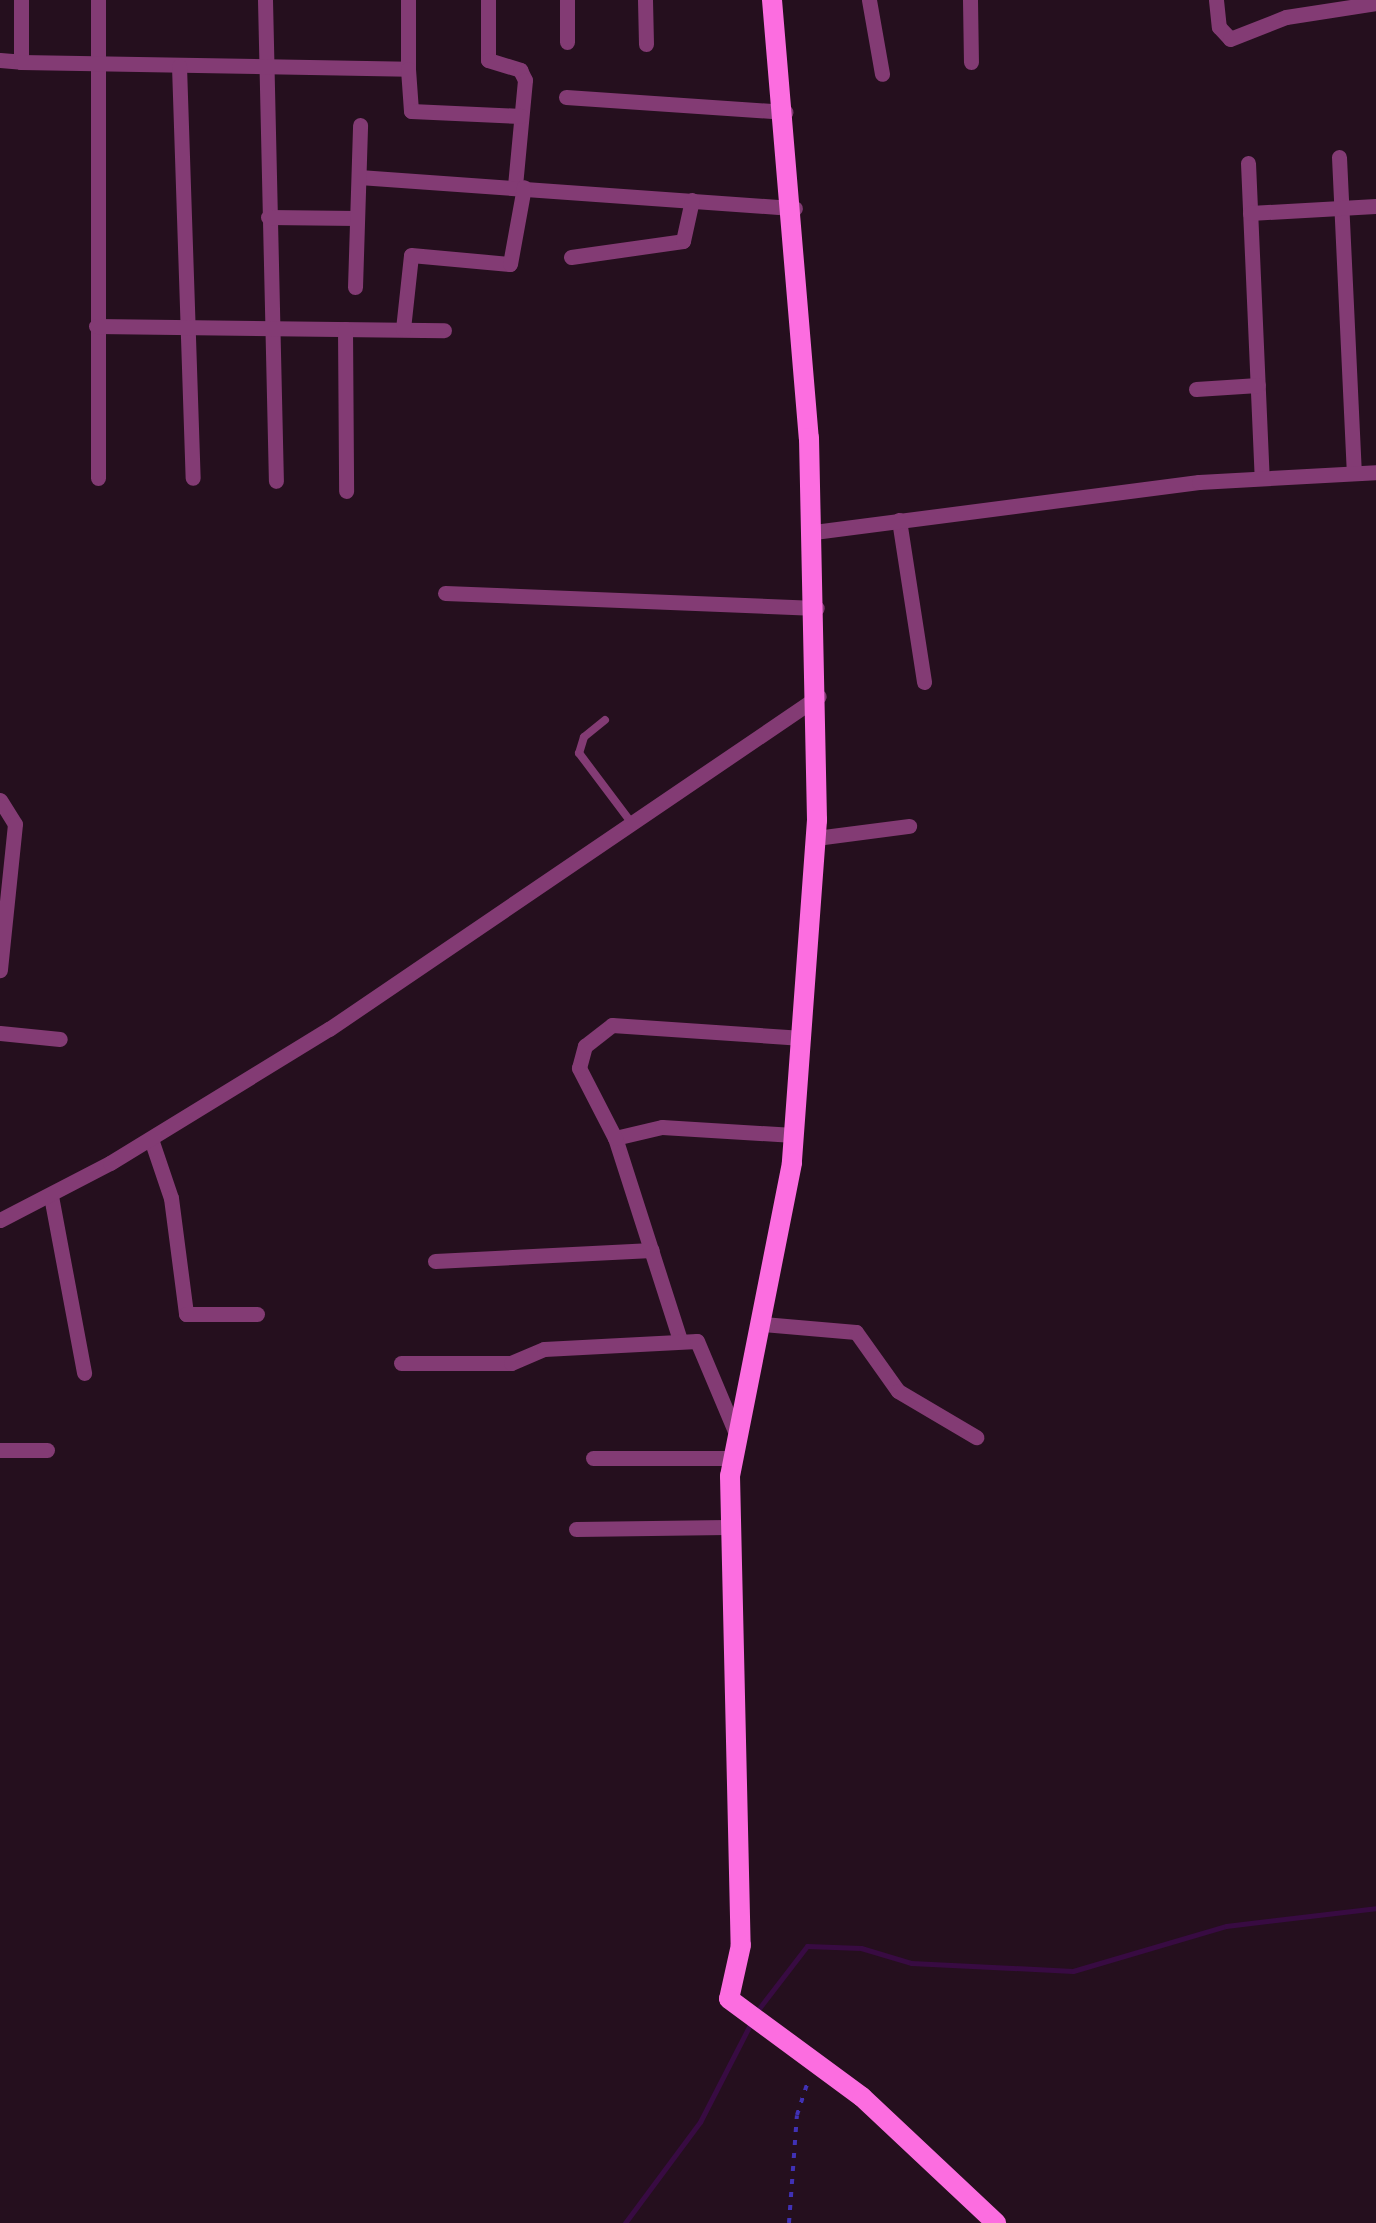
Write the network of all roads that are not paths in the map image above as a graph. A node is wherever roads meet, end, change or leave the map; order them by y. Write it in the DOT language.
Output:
graph roads {
  1 [pos="21,0"];
  2 [pos="98,0"];
  3 [pos="265,0"];
  4 [pos="408,0"];
  5 [pos="488,0"];
  6 [pos="567,0"];
  7 [pos="645,0"];
  8 [pos="774,0"];
  9 [pos="869,0"];
  10 [pos="970,0"];
  11 [pos="1216,0"];
  12 [pos="1286,0"];
  13 [pos="1376,3"];
  14 [pos="1286,18"];
  15 [pos="567,42"];
  16 [pos="646,44"];
  17 [pos="0,60"];
  18 [pos="21,62"];
  19 [pos="971,62"];
  20 [pos="96,66"];
  21 [pos="180,66"];
  22 [pos="266,66"];
  23 [pos="408,68"];
  24 [pos="882,74"];
  25 [pos="566,98"];
  26 [pos="785,112"];
  27 [pos="521,116"];
  28 [pos="360,126"];
  29 [pos="1339,157"];
  30 [pos="1248,163"];
  31 [pos="359,177"];
  32 [pos="519,186"];
  33 [pos="692,200"];
  34 [pos="1376,206"];
  35 [pos="795,208"];
  36 [pos="1342,208"];
  37 [pos="1250,213"];
  38 [pos="268,217"];
  39 [pos="358,218"];
  40 [pos="571,257"];
  41 [pos="356,287"];
  42 [pos="96,326"];
  43 [pos="189,327"];
  44 [pos="270,328"];
  45 [pos="345,329"];
  46 [pos="403,330"];
  47 [pos="444,330"];
  48 [pos="1258,385"];
  49 [pos="1196,389"];
  50 [pos="1376,472"];
  51 [pos="1354,473"];
  52 [pos="98,478"];
  53 [pos="193,478"];
  54 [pos="1262,478"];
  55 [pos="276,481"];
  56 [pos="346,491"];
  57 [pos="899,520"];
  58 [pos="814,532"];
  59 [pos="445,593"];
  60 [pos="817,608"];
  61 [pos="924,682"];
  62 [pos="819,696"];
  63 [pos="605,720"];
  64 [pos="0,800"];
  65 [pos="633,826"];
  66 [pos="908,826"];
  67 [pos="816,838"];
  68 [pos="0,970"];
  69 [pos="0,1032"];
  70 [pos="802,1038"];
  71 [pos="60,1039"];
  72 [pos="794,1134"];
  73 [pos="615,1138"];
  74 [pos="151,1139"];
  75 [pos="51,1196"];
  76 [pos="0,1220"];
  77 [pos="652,1250"];
  78 [pos="435,1262"];
  79 [pos="257,1314"];
  80 [pos="763,1324"];
  81 [pos="680,1340"];
  82 [pos="401,1363"];
  83 [pos="84,1373"];
  84 [pos="737,1436"];
  85 [pos="976,1437"];
  86 [pos="0,1450"];
  87 [pos="47,1450"];
  88 [pos="594,1458"];
  89 [pos="732,1458"];
  90 [pos="727,1527"];
  91 [pos="576,1529"];
  92 [pos="996,2223"];
  1 -- 18 [label="street"];
  2 -- 20 [label="street"];
  3 -- 22 [label="street"];
  4 -- 23 [label="street"];
  5 -- 27 [label="street"];
  6 -- 15 [label="street"];
  7 -- 16 [label="street"];
  8 -- 26 [label="street"];
  9 -- 24 [label="street"];
  10 -- 19 [label="street"];
  11 -- 14 [label="street"];
  12 -- 14 [label="street"];
  13 -- 14 [label="street"];
  17 -- 18 [label="street"];
  18 -- 20 [label="street"];
  20 -- 21 [label="street"];
  20 -- 42 [label="street"];
  21 -- 22 [label="street"];
  21 -- 43 [label="street"];
  22 -- 23 [label="street"];
  22 -- 38 [label="street"];
  23 -- 27 [label="street"];
  25 -- 26 [label="street"];
  26 -- 35 [label="street"];
  27 -- 32 [label="street"];
  28 -- 31 [label="street"];
  29 -- 36 [label="street"];
  30 -- 37 [label="street"];
  31 -- 32 [label="street"];
  31 -- 39 [label="street"];
  32 -- 33 [label="street"];
  32 -- 46 [label="street"];
  33 -- 35 [label="street"];
  33 -- 40 [label="street"];
  34 -- 36 [label="street"];
  35 -- 58 [label="street"];
  36 -- 37 [label="street"];
  36 -- 51 [label="street"];
  37 -- 48 [label="street"];
  38 -- 39 [label="street"];
  38 -- 44 [label="street"];
  39 -- 41 [label="street"];
  42 -- 43 [label="street"];
  42 -- 52 [label="street"];
  43 -- 44 [label="street"];
  43 -- 53 [label="street"];
  44 -- 45 [label="street"];
  44 -- 55 [label="street"];
  45 -- 46 [label="street"];
  45 -- 56 [label="street"];
  46 -- 47 [label="street"];
  48 -- 49 [label="street"];
  48 -- 54 [label="street"];
  50 -- 51 [label="street"];
  51 -- 54 [label="street"];
  54 -- 57 [label="street"];
  57 -- 58 [label="street"];
  57 -- 61 [label="street"];
  58 -- 60 [label="street"];
  59 -- 60 [label="street"];
  60 -- 62 [label="street"];
  62 -- 65 [label="street"];
  62 -- 67 [label="street"];
  63 -- 65 [label="lane"];
  64 -- 68 [label="street"];
  65 -- 74 [label="street"];
  66 -- 67 [label="street"];
  67 -- 70 [label="street"];
  69 -- 71 [label="street"];
  70 -- 72 [label="street"];
  70 -- 73 [label="street"];
  72 -- 73 [label="street"];
  72 -- 80 [label="street"];
  73 -- 77 [label="street"];
  74 -- 75 [label="street"];
  74 -- 79 [label="street"];
  75 -- 76 [label="street"];
  75 -- 83 [label="street"];
  77 -- 78 [label="street"];
  77 -- 81 [label="street"];
  80 -- 84 [label="street"];
  80 -- 85 [label="street"];
  81 -- 82 [label="street"];
  81 -- 84 [label="street"];
  84 -- 89 [label="street"];
  86 -- 87 [label="street"];
  88 -- 89 [label="street"];
  89 -- 90 [label="street"];
  90 -- 91 [label="street"];
  90 -- 92 [label="street"];
}
